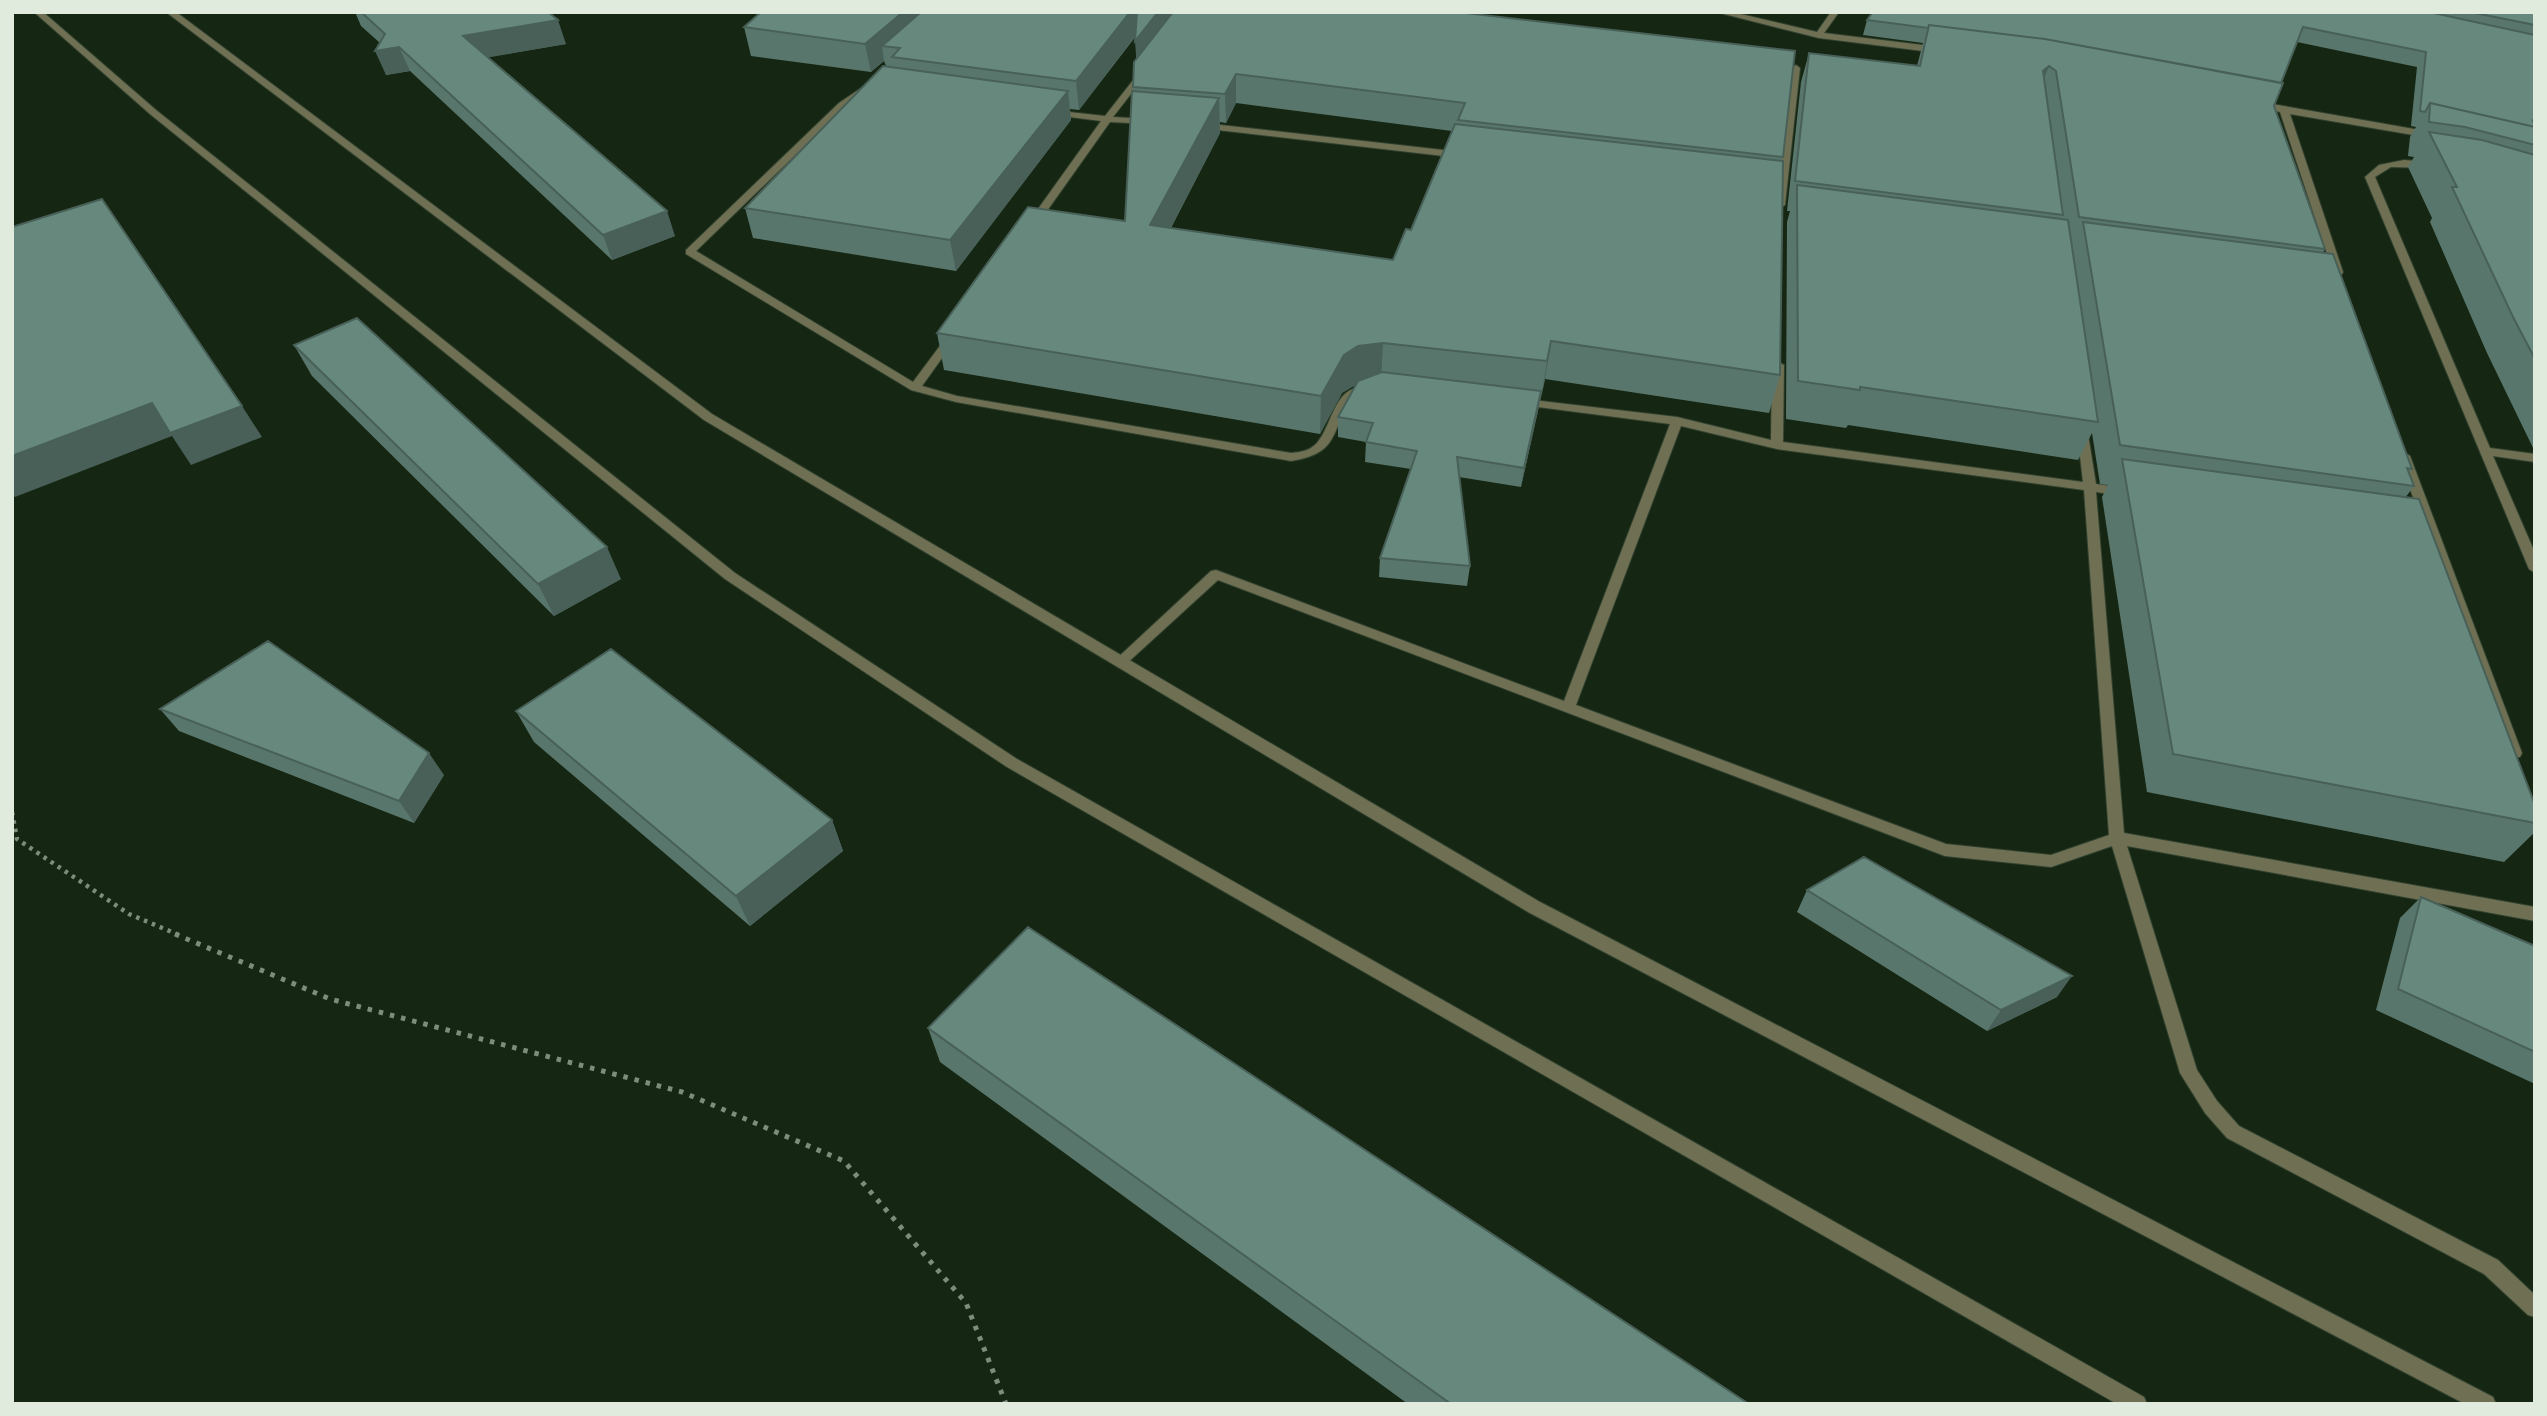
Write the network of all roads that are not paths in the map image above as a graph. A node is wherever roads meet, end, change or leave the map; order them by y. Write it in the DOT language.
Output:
graph roads {
  1 [pos="38,12"];
  2 [pos="170,12"];
  3 [pos="1720,12"];
  4 [pos="1835,12"];
  5 [pos="1819,35"];
  6 [pos="1954,52"];
  7 [pos="1149,64"];
  8 [pos="1796,68"];
  9 [pos="875,79"];
  10 [pos="866,87"];
  11 [pos="880,89"];
  12 [pos="2245,102"];
  13 [pos="1040,110"];
  14 [pos="2284,110"];
  15 [pos="1107,119"];
  16 [pos="1161,123"];
  17 [pos="1187,125"];
  18 [pos="2448,139"];
  19 [pos="1468,156"];
  20 [pos="2439,167"];
  21 [pos="1768,191"];
  22 [pos="1782,193"];
  23 [pos="1793,217"];
  24 [pos="1027,231"];
  25 [pos="2344,290"];
  26 [pos="955,332"];
  27 [pos="1778,350"];
  28 [pos="915,388"];
  29 [pos="1369,388"];
  30 [pos="1514,401"];
  31 [pos="2081,418"];
  32 [pos="1677,421"];
  33 [pos="1777,445"];
  34 [pos="2401,447"];
  35 [pos="2485,451"];
  36 [pos="2535,458"];
  37 [pos="2090,487"];
  38 [pos="2131,493"];
  39 [pos="2406,534"];
  40 [pos="2434,538"];
  41 [pos="2535,569"];
  42 [pos="1120,662"];
  43 [pos="1567,708"];
  44 [pos="2520,767"];
  45 [pos="2118,838"];
  46 [pos="2535,914"];
  47 [pos="2535,1308"];
  48 [pos="2137,1404"];
  49 [pos="2486,1404"];
  1 -- 48 [label="street"];
  2 -- 42 [label="street"];
  3 -- 5 [label="street"];
  4 -- 5 [label="street"];
  5 -- 6 [label="street"];
  7 -- 15 [label="street"];
  8 -- 22 [label="street"];
  9 -- 10 [label="street"];
  10 -- 11 [label="street"];
  10 -- 28 [label="street"];
  12 -- 14 [label="street"];
  13 -- 15 [label="street"];
  14 -- 18 [label="street"];
  14 -- 25 [label="street"];
  15 -- 16 [label="street"];
  15 -- 24 [label="street"];
  17 -- 19 [label="street"];
  20 -- 35 [label="street"];
  21 -- 22 [label="street"];
  22 -- 23 [label="street"];
  26 -- 28 [label="street"];
  27 -- 33 [label="street"];
  28 -- 29 [label="street"];
  30 -- 32 [label="street"];
  31 -- 37 [label="street"];
  32 -- 33 [label="street"];
  32 -- 43 [label="street"];
  33 -- 37 [label="street"];
  34 -- 40 [label="street"];
  35 -- 36 [label="street"];
  35 -- 41 [label="street"];
  37 -- 38 [label="street"];
  37 -- 45 [label="street"];
  39 -- 40 [label="street"];
  40 -- 44 [label="street"];
  42 -- 43 [label="street"];
  42 -- 49 [label="street"];
  43 -- 45 [label="street"];
  45 -- 46 [label="street"];
  45 -- 47 [label="street"];
}
